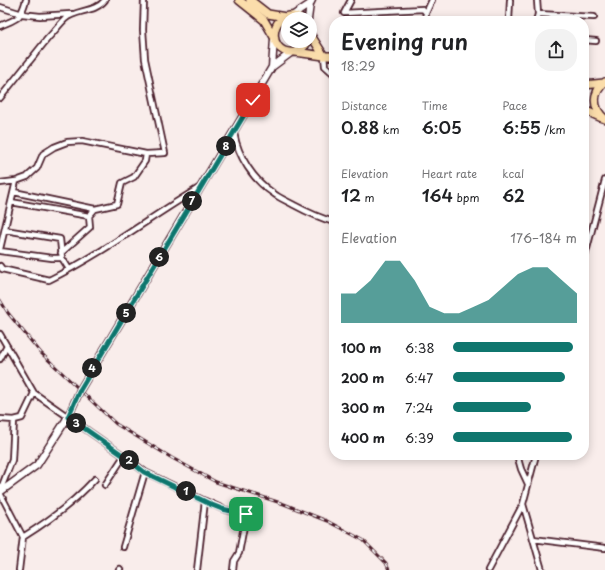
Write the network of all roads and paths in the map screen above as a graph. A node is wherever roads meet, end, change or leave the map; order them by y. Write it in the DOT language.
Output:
graph roads {
  1 [pos="26,0"];
  2 [pos="105,0"];
  3 [pos="144,0"];
  4 [pos="239,0"];
  5 [pos="250,0"];
  6 [pos="352,0"];
  7 [pos="432,0"];
  8 [pos="510,0"];
  9 [pos="537,0"];
  10 [pos="311,2"];
  11 [pos="0,7"];
  12 [pos="295,12"];
  13 [pos="309,12"];
  14 [pos="426,13"];
  15 [pos="22,14"];
  16 [pos="73,14"];
  17 [pos="538,14"];
  18 [pos="281,15"];
  19 [pos="426,16"];
  20 [pos="509,16"];
  21 [pos="575,16"];
  22 [pos="589,17"];
  23 [pos="594,17"];
  24 [pos="281,19"];
  25 [pos="0,26"];
  26 [pos="274,38"];
  27 [pos="589,40"];
  28 [pos="596,41"];
  29 [pos="317,45"];
  30 [pos="302,48"];
  31 [pos="293,52"];
  32 [pos="324,56"];
  33 [pos="329,56"];
  34 [pos="272,67"];
  35 [pos="329,70"];
  36 [pos="604,82"];
  37 [pos="589,84"];
  38 [pos="0,98"];
  39 [pos="589,112"];
  40 [pos="605,119"];
  41 [pos="234,133"];
  42 [pos="146,154"];
  43 [pos="605,180"];
  44 [pos="16,181"];
  45 [pos="0,183"];
  46 [pos="201,188"];
  47 [pos="604,190"];
  48 [pos="14,192"];
  49 [pos="11,202"];
  50 [pos="95,209"];
  51 [pos="89,216"];
  52 [pos="329,220"];
  53 [pos="5,230"];
  54 [pos="589,242"];
  55 [pos="0,250"];
  56 [pos="62,256"];
  57 [pos="0,266"];
  58 [pos="69,269"];
  59 [pos="0,334"];
  60 [pos="7,346"];
  61 [pos="0,359"];
  62 [pos="34,393"];
  63 [pos="68,417"];
  64 [pos="0,419"];
  65 [pos="14,420"];
  66 [pos="124,456"];
  67 [pos="518,460"];
  68 [pos="535,460"];
  69 [pos="144,472"];
  70 [pos="95,480"];
  71 [pos="528,484"];
  72 [pos="105,485"];
  73 [pos="0,492"];
  74 [pos="205,500"];
  75 [pos="523,504"];
  76 [pos="23,537"];
  77 [pos="533,539"];
  78 [pos="123,548"];
  79 [pos="605,548"];
  80 [pos="19,570"];
  81 [pos="197,570"];
  82 [pos="233,570"];
  83 [pos="488,570"];
  84 [pos="542,570"];
  1 -- 15 [label="street"];
  2 -- 16 [label="street"];
  3 -- 42 [label="street"];
  4 -- 26 [label="main road"];
  5 -- 18 [label="main road"];
  6 -- 14 [label="street"];
  7 -- 14 [label="street"];
  8 -- 20 [label="street"];
  9 -- 17 [label="street"];
  10 -- 12 [label="street"];
  10 -- 13 [label="street"];
  11 -- 15 [label="street"];
  14 -- 19 [label="street"];
  15 -- 16 [label="street"];
  15 -- 25 [label="street"];
  16 -- 38 [label="street"];
  17 -- 21 [label="street"];
  22 -- 23 [label="street"];
  24 -- 26 [label="main road"];
  26 -- 31 [label="main road"];
  26 -- 34 [label="street"];
  27 -- 28 [label="street"];
  29 -- 32 [label="main road"];
  30 -- 31 [label="main road"];
  31 -- 32 [label="main road"];
  31 -- 34 [label="street"];
  32 -- 33 [label="main road"];
  32 -- 35 [label="street"];
  34 -- 41 [label="street"];
  36 -- 37 [label="main road"];
  36 -- 40 [label="main road"];
  39 -- 40 [label="main road"];
  41 -- 46 [label="street"];
  41 -- 52 [label="street"];
  42 -- 44 [label="street"];
  42 -- 50 [label="street"];
  43 -- 47 [label="street"];
  44 -- 45 [label="street"];
  44 -- 48 [label="street"];
  46 -- 58 [label="street"];
  46 -- 63 [label="street"];
  47 -- 54 [label="street"];
  48 -- 49 [label="street"];
  48 -- 50 [label="street"];
  49 -- 51 [label="street"];
  49 -- 53 [label="street"];
  50 -- 51 [label="street"];
  51 -- 56 [label="street"];
  53 -- 55 [label="street"];
  53 -- 56 [label="street"];
  55 -- 56 [label="street"];
  56 -- 58 [label="street"];
  57 -- 58 [label="street"];
  59 -- 60 [label="street"];
  60 -- 61 [label="street"];
  60 -- 62 [label="street"];
  62 -- 63 [label="street"];
  62 -- 65 [label="street"];
  63 -- 66 [label="street"];
  63 -- 73 [label="street"];
  64 -- 65 [label="street"];
  65 -- 73 [label="street"];
  66 -- 69 [label="street"];
  66 -- 72 [label="street"];
  67 -- 71 [label="street"];
  68 -- 71 [label="street"];
  69 -- 74 [label="street"];
  69 -- 78 [label="street"];
  70 -- 76 [label="street"];
  71 -- 75 [label="street"];
  73 -- 76 [label="street"];
  74 -- 81 [label="street"];
  74 -- 82 [label="street"];
  75 -- 77 [label="street"];
  75 -- 83 [label="street"];
  76 -- 80 [label="street"];
  77 -- 79 [label="street"];
  77 -- 84 [label="street"];
}
